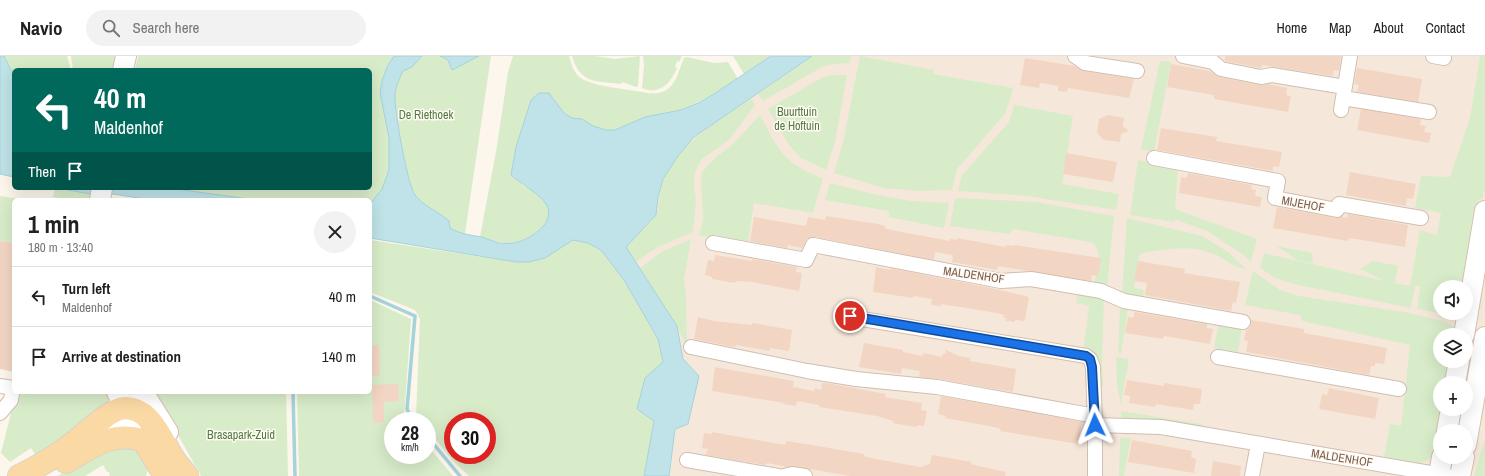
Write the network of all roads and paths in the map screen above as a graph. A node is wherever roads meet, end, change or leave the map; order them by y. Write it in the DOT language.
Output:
graph roads {
  1 [pos="126,56"];
  2 [pos="1075,56"];
  3 [pos="1183,56"];
  4 [pos="1350,56"];
  5 [pos="123,68"];
  6 [pos="1137,71"];
  7 [pos="1343,98"];
  8 [pos="1429,112"];
  9 [pos="1154,158"];
  10 [pos="1485,211"];
  11 [pos="1421,218"];
  12 [pos="712,243"];
  13 [pos="850,316"];
  14 [pos="1243,322"];
  15 [pos="1465,328"];
  16 [pos="1485,338"];
  17 [pos="691,347"];
  18 [pos="1218,357"];
  19 [pos="0,386"];
  20 [pos="12,388"];
  21 [pos="1399,389"];
  22 [pos="12,394"];
  23 [pos="127,403"];
  24 [pos="0,413"];
  25 [pos="1095,421"];
  26 [pos="1470,424"];
  27 [pos="104,440"];
  28 [pos="143,440"];
  29 [pos="1258,444"];
  30 [pos="687,460"];
  31 [pos="1463,464"];
  32 [pos="1442,471"];
  33 [pos="178,473"];
  34 [pos="29,475"];
  35 [pos="778,476"];
  36 [pos="784,476"];
  37 [pos="805,476"];
  38 [pos="1095,476"];
  39 [pos="1252,476"];
  40 [pos="1460,476"];
  1 -- 5 [label="street"];
  2 -- 6 [label="street"];
  3 -- 7 [label="street"];
  4 -- 7 [label="street"];
  7 -- 8 [label="street"];
  9 -- 11 [label="street, MIJEHOF"];
  10 -- 15 [label="street"];
  12 -- 14 [label="street, MALDENHOF"];
  13 -- 25 [label="street"];
  16 -- 26 [label="street"];
  17 -- 25 [label="street, MALDENHOF"];
  18 -- 21 [label="street"];
  19 -- 20 [label="street"];
  22 -- 24 [label="street"];
  23 -- 27 [label="street"];
  23 -- 28 [label="street"];
  23 -- 33 [label="main road"];
  23 -- 34 [label="main road"];
  25 -- 29 [label="street, MALDENHOF"];
  25 -- 38 [label="street"];
  27 -- 28 [label="main road"];
  27 -- 34 [label="main road"];
  28 -- 33 [label="main road"];
  29 -- 32 [label="street, MALDENHOF"];
  29 -- 39 [label="street"];
  30 -- 35 [label="street"];
  31 -- 40 [label="street"];
  36 -- 37 [label="street"];
}
